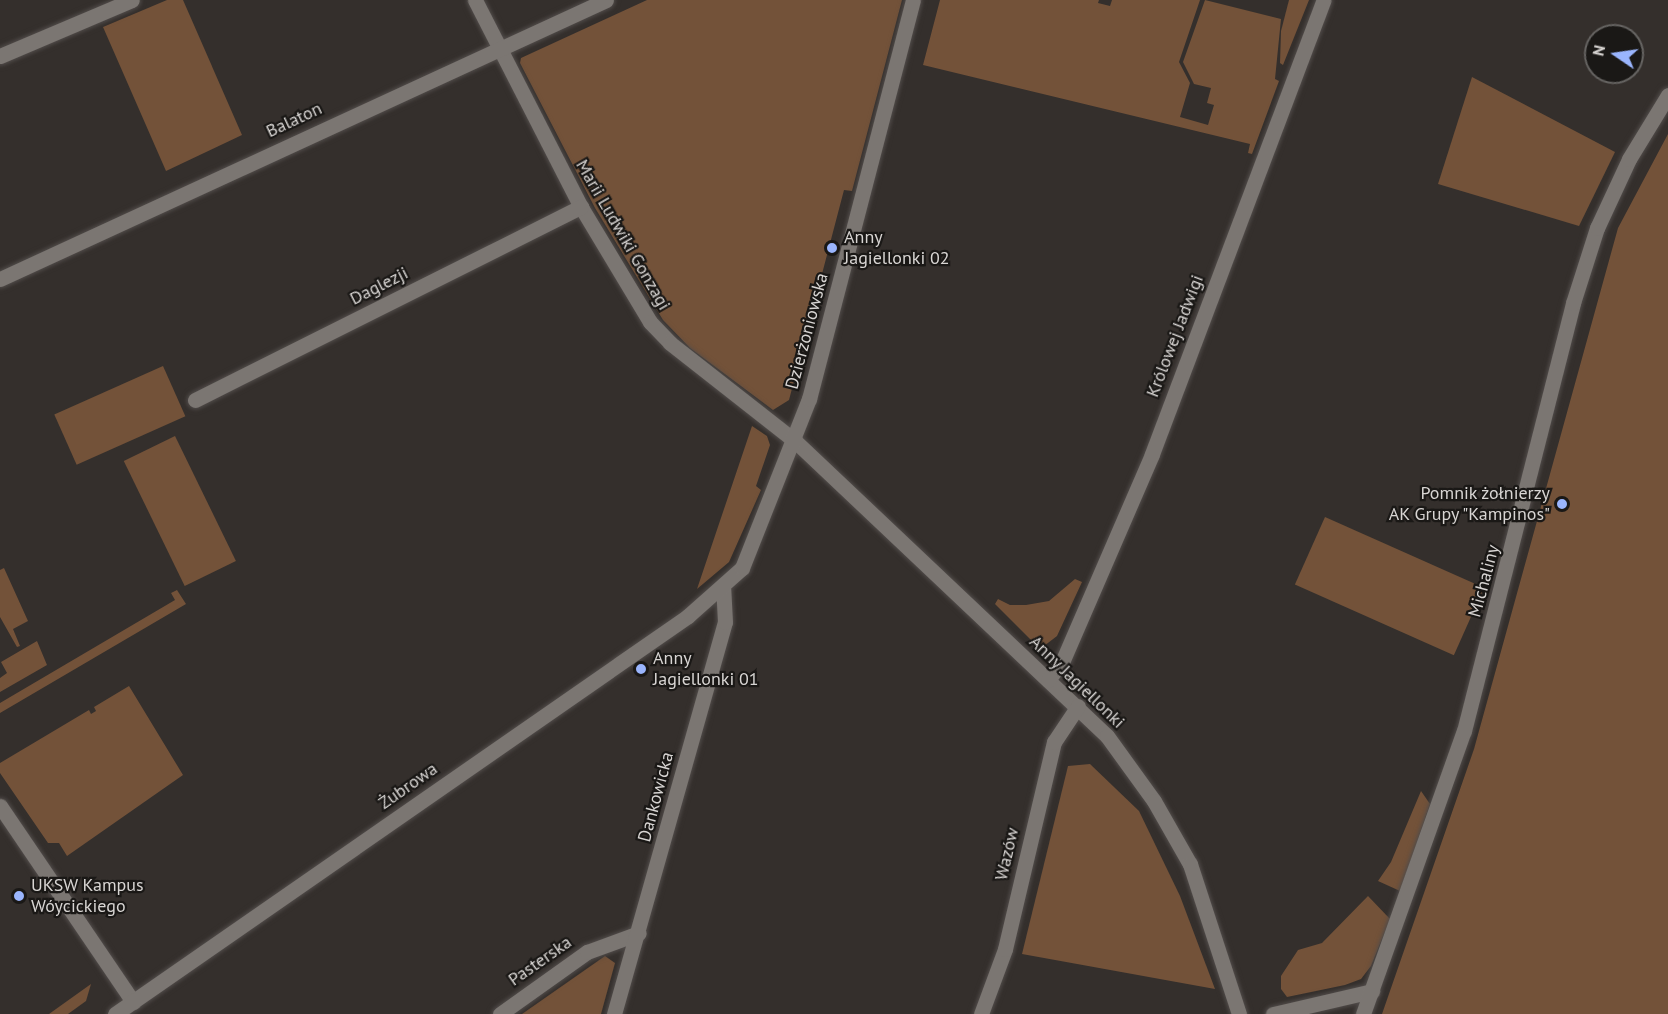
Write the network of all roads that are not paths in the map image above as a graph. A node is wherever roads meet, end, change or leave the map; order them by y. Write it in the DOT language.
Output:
graph roads {
  1 [pos="132,0"];
  2 [pos="475,0"];
  3 [pos="606,0"];
  4 [pos="913,0"];
  5 [pos="1324,0"];
  6 [pos="501,48"];
  7 [pos="0,56"];
  8 [pos="1668,95"];
  9 [pos="581,207"];
  10 [pos="0,279"];
  11 [pos="195,400"];
  12 [pos="795,441"];
  13 [pos="723,589"];
  14 [pos="1048,680"];
  15 [pos="1078,706"];
  16 [pos="0,806"];
  17 [pos="639,933"];
  18 [pos="1372,991"];
  19 [pos="133,1002"];
  20 [pos="115,1014"];
  21 [pos="500,1014"];
  22 [pos="614,1014"];
  23 [pos="981,1014"];
  24 [pos="1239,1014"];
  25 [pos="1273,1014"];
  26 [pos="1363,1014"];
  1 -- 7 [label="street"];
  2 -- 6 [label="street, Marii Ludwiki Gonzagi"];
  3 -- 6 [label="street, Balaton"];
  4 -- 12 [label="street, Dzierżoniowska"];
  5 -- 14 [label="street, Królowej Jadwigi"];
  6 -- 9 [label="street, Marii Ludwiki Gonzagi"];
  6 -- 10 [label="street, Balaton"];
  8 -- 18 [label="street, Michaliny"];
  9 -- 11 [label="street, Daglezji"];
  9 -- 12 [label="street, Marii Ludwiki Gonzagi"];
  12 -- 13 [label="street, Dzierżoniowska"];
  12 -- 14 [label="street, Anny Jagiellonki"];
  13 -- 17 [label="street, Dankowicka"];
  13 -- 19 [label="street, Żubrowa"];
  14 -- 15 [label="street, Anny Jagiellonki"];
  15 -- 23 [label="street, Wazów"];
  15 -- 24 [label="street, Anny Jagiellonki"];
  16 -- 19 [label="street"];
  17 -- 21 [label="street, Pasterska"];
  17 -- 22 [label="street, Dankowicka"];
  18 -- 25 [label="street"];
  18 -- 26 [label="street, Michaliny"];
  19 -- 20 [label="street, Żubrowa"];
}
